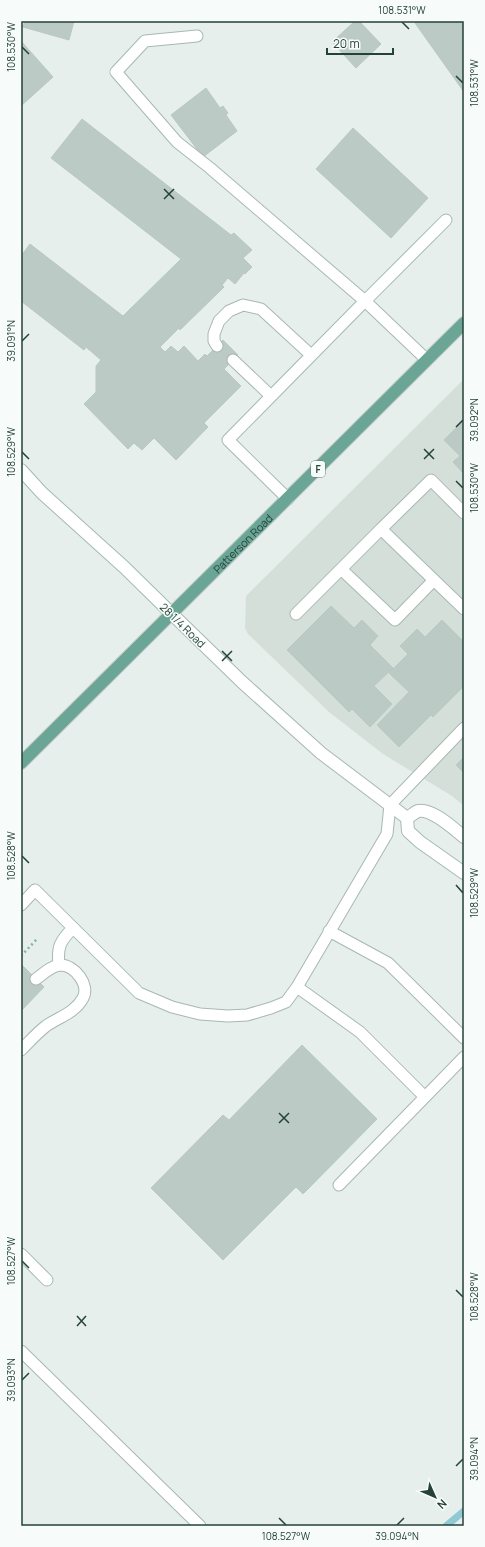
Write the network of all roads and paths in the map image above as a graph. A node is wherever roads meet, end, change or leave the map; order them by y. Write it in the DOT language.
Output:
graph roads {
  1 [pos="197,36"];
  2 [pos="446,220"];
  3 [pos="365,301"];
  4 [pos="464,323"];
  5 [pos="217,346"];
  6 [pos="311,355"];
  7 [pos="233,360"];
  8 [pos="427,360"];
  9 [pos="270,396"];
  10 [pos="21,470"];
  11 [pos="288,498"];
  12 [pos="464,512"];
  13 [pos="381,529"];
  14 [pos="341,569"];
  15 [pos="434,580"];
  16 [pos="464,609"];
  17 [pos="172,614"];
  18 [pos="296,614"];
  19 [pos="464,728"];
  20 [pos="21,763"];
  21 [pos="390,805"];
  22 [pos="408,818"];
  23 [pos="464,837"];
  24 [pos="464,874"];
  25 [pos="21,904"];
  26 [pos="73,928"];
  27 [pos="329,930"];
  28 [pos="37,939"];
  29 [pos="21,956"];
  30 [pos="59,965"];
  31 [pos="36,979"];
  32 [pos="297,987"];
  33 [pos="464,1038"];
  34 [pos="21,1050"];
  35 [pos="464,1057"];
  36 [pos="425,1097"];
  37 [pos="339,1185"];
  38 [pos="21,1254"];
  39 [pos="47,1280"];
  40 [pos="21,1351"];
  41 [pos="200,1526"];
  1 -- 3 [label="lane"];
  2 -- 3 [label="lane"];
  3 -- 6 [label="lane"];
  3 -- 8 [label="lane"];
  4 -- 8 [label="main road, Patterson Road / F"];
  5 -- 6 [label="lane"];
  6 -- 9 [label="lane"];
  7 -- 9 [label="lane"];
  8 -- 11 [label="main road, Patterson Road / F"];
  9 -- 11 [label="lane"];
  10 -- 17 [label="street, 28 1/4 Road"];
  11 -- 17 [label="main road, Patterson Road / F"];
  12 -- 13 [label="lane"];
  13 -- 14 [label="lane"];
  13 -- 15 [label="lane"];
  14 -- 15 [label="lane"];
  14 -- 18 [label="lane"];
  15 -- 16 [label="lane"];
  17 -- 20 [label="main road, Patterson Road / F"];
  17 -- 21 [label="street, 28 1/4 Road"];
  19 -- 21 [label="lane"];
  21 -- 22 [label="street, 28 1/4 Road"];
  21 -- 27 [label="lane"];
  22 -- 23 [label="street"];
  22 -- 24 [label="street"];
  25 -- 26 [label="lane"];
  26 -- 30 [label="lane"];
  26 -- 32 [label="lane"];
  27 -- 32 [label="lane"];
  27 -- 33 [label="lane"];
  28 -- 29 [label="path"];
  30 -- 31 [label="lane"];
  30 -- 34 [label="lane"];
  32 -- 36 [label="lane"];
  35 -- 36 [label="lane"];
  36 -- 37 [label="lane"];
  38 -- 39 [label="lane"];
  40 -- 41 [label="lane"];
}
